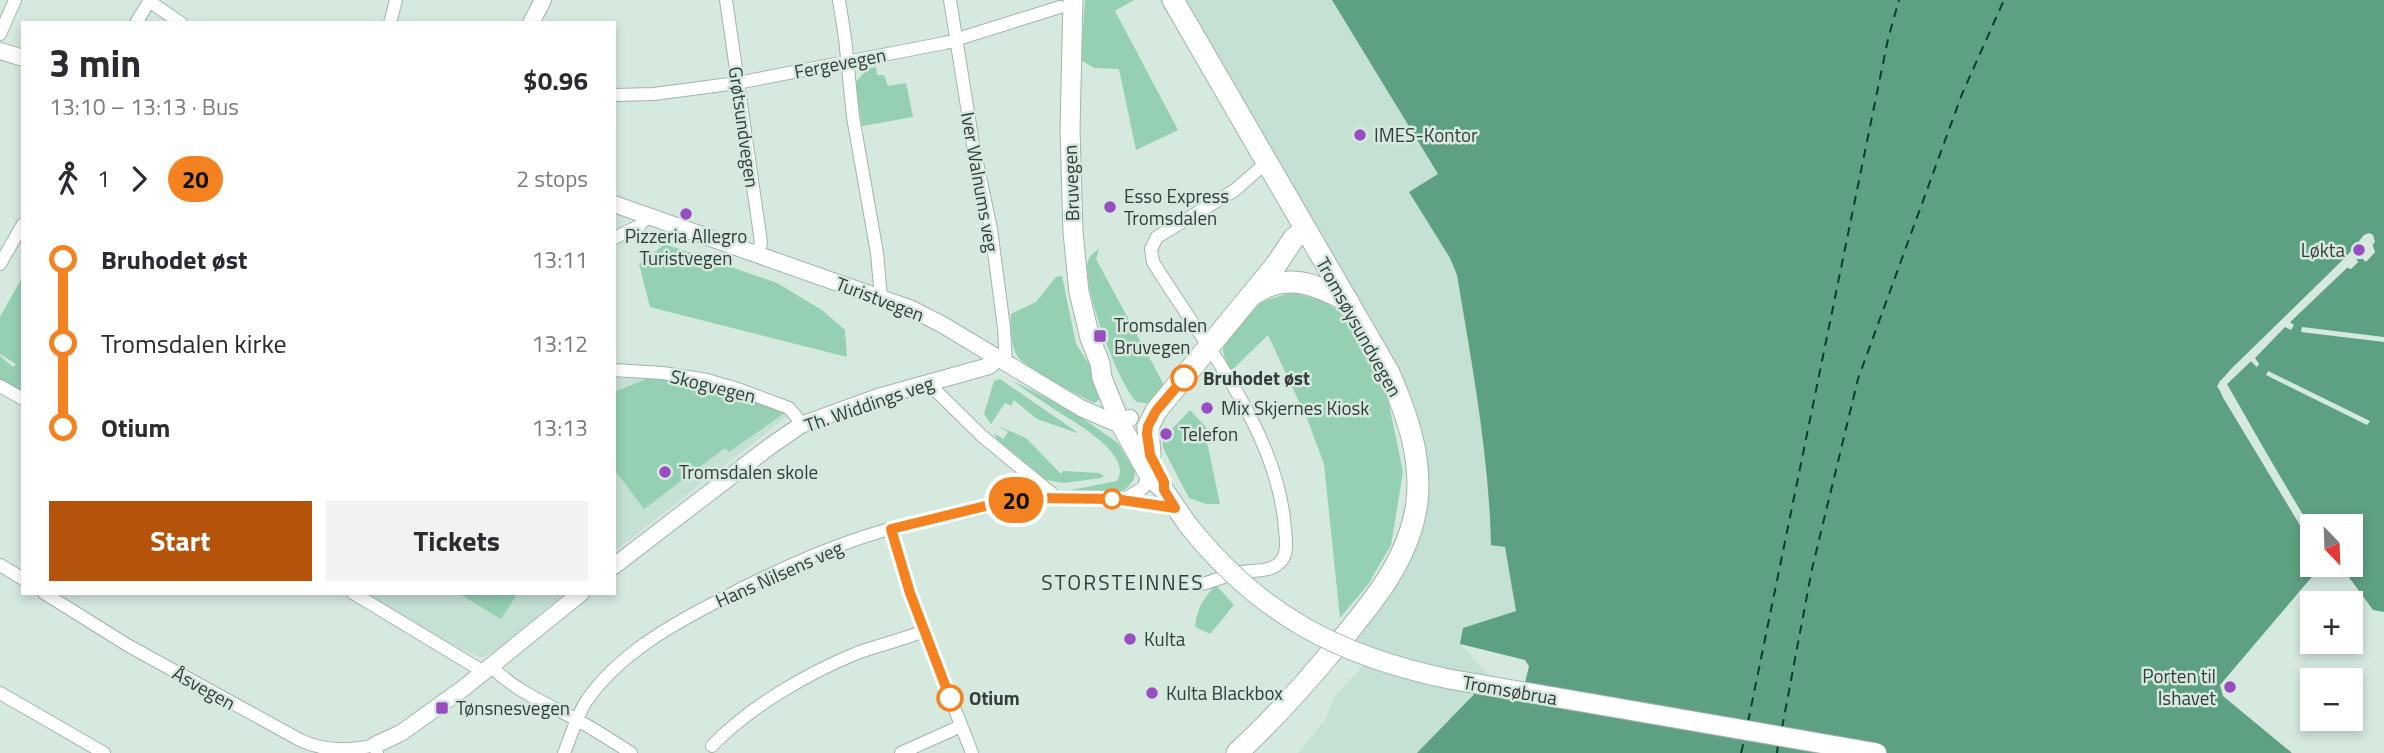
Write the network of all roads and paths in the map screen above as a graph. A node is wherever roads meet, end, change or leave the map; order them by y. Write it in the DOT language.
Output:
graph roads {
  1 [pos="15,0"];
  2 [pos="396,0"];
  3 [pos="543,0"];
  4 [pos="726,0"];
  5 [pos="839,0"];
  6 [pos="950,0"];
  7 [pos="1173,0"];
  8 [pos="149,1"];
  9 [pos="1067,4"];
  10 [pos="137,21"];
  11 [pos="178,21"];
  12 [pos="391,21"];
  13 [pos="532,21"];
  14 [pos="0,34"];
  15 [pos="956,40"];
  16 [pos="0,51"];
  17 [pos="21,57"];
  18 [pos="848,61"];
  19 [pos="737,83"];
  20 [pos="616,95"];
  21 [pos="1266,162"];
  22 [pos="616,205"];
  23 [pos="648,216"];
  24 [pos="21,227"];
  25 [pos="1306,230"];
  26 [pos="616,237"];
  27 [pos="757,254"];
  28 [pos="0,264"];
  29 [pos="881,299"];
  30 [pos="1244,301"];
  31 [pos="1348,301"];
  32 [pos="1208,346"];
  33 [pos="1001,362"];
  34 [pos="616,370"];
  35 [pos="928,383"];
  36 [pos="0,386"];
  37 [pos="21,398"];
  38 [pos="1125,420"];
  39 [pos="803,425"];
  40 [pos="1149,465"];
  41 [pos="1056,498"];
  42 [pos="1123,500"];
  43 [pos="1175,508"];
  44 [pos="1188,525"];
  45 [pos="891,529"];
  46 [pos="616,564"];
  47 [pos="0,565"];
  48 [pos="21,578"];
  49 [pos="1185,585"];
  50 [pos="47,595"];
  51 [pos="357,595"];
  52 [pos="579,595"];
  53 [pos="924,631"];
  54 [pos="487,669"];
  55 [pos="0,693"];
  56 [pos="578,720"];
  57 [pos="961,726"];
  58 [pos="712,746"];
  59 [pos="376,749"];
  60 [pos="104,753"];
  61 [pos="564,753"];
  62 [pos="631,753"];
  63 [pos="901,753"];
  64 [pos="972,753"];
  65 [pos="1237,753"];
  66 [pos="1877,753"];
  1 -- 14 [label="street"];
  2 -- 12 [label="street"];
  3 -- 13 [label="street"];
  4 -- 19 [label="street, Grøtsundvegen"];
  5 -- 18 [label="street"];
  6 -- 15 [label="street, Iver Walnums veg"];
  7 -- 21 [label="highway, Tromsøysundvegen"];
  8 -- 10 [label="street"];
  8 -- 11 [label="street"];
  9 -- 15 [label="street, Fergevegen"];
  9 -- 38 [label="main road, Bruvegen"];
  15 -- 18 [label="street, Fergevegen"];
  15 -- 33 [label="street, Iver Walnums veg"];
  16 -- 17 [label="street"];
  18 -- 19 [label="street, Fergevegen"];
  18 -- 29 [label="street"];
  19 -- 20 [label="street, Fergevegen"];
  19 -- 27 [label="street, Grøtsundvegen"];
  21 -- 25 [label="highway, Tromsøysundvegen"];
  21 -- 32 [label="street"];
  22 -- 23 [label="street, Turistvegen"];
  23 -- 26 [label="street"];
  23 -- 27 [label="street, Turistvegen"];
  24 -- 28 [label="street"];
  25 -- 30 [label="highway"];
  25 -- 31 [label="highway, Tromsøysundvegen"];
  27 -- 29 [label="street, Turistvegen"];
  29 -- 33 [label="street, Turistvegen"];
  30 -- 31 [label="highway"];
  30 -- 32 [label="highway"];
  31 -- 65 [label="highway, Tromsøysundvegen"];
  32 -- 40 [label="highway"];
  32 -- 49 [label="street"];
  33 -- 35 [label="street, Th. Widdings veg"];
  33 -- 38 [label="street, Turistvegen"];
  34 -- 39 [label="street, Skogvegen"];
  35 -- 39 [label="street, Th. Widdings veg"];
  35 -- 41 [label="street"];
  36 -- 37 [label="street"];
  38 -- 40 [label="main road, Bruvegen"];
  39 -- 46 [label="street, Th. Widdings veg"];
  40 -- 42 [label="street"];
  40 -- 43 [label="main road, Bruvegen"];
  41 -- 42 [label="street, Hans Nilsens veg"];
  41 -- 45 [label="street, Hans Nilsens veg"];
  42 -- 43 [label="street"];
  43 -- 44 [label="main road, Bruvegen"];
  44 -- 66 [label="main road, Tromsøbrua, bridge"];
  45 -- 53 [label="street"];
  45 -- 56 [label="street, Hans Nilsens veg"];
  47 -- 48 [label="street"];
  50 -- 59 [label="street, Åsvegen"];
  51 -- 54 [label="street"];
  52 -- 54 [label="street"];
  53 -- 57 [label="street"];
  53 -- 58 [label="street"];
  54 -- 56 [label="street"];
  54 -- 59 [label="street"];
  55 -- 60 [label="street"];
  56 -- 61 [label="street, Hans Nilsens veg"];
  56 -- 62 [label="street"];
  57 -- 63 [label="street"];
  57 -- 64 [label="street"];
}
